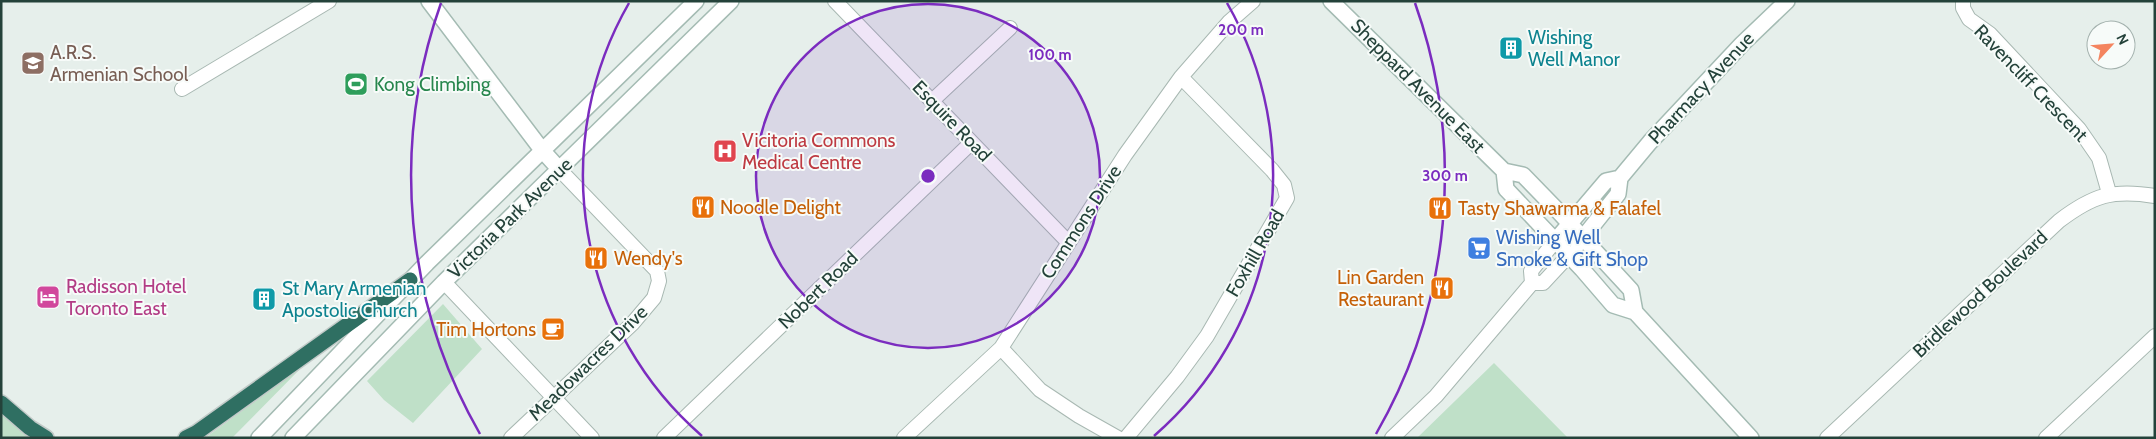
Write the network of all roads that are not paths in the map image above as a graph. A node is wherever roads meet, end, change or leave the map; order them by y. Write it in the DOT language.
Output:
graph roads {
  1 [pos="329,1"];
  2 [pos="429,1"];
  3 [pos="696,1"];
  4 [pos="731,1"];
  5 [pos="835,1"];
  6 [pos="1252,1"];
  7 [pos="1332,1"];
  8 [pos="1787,1"];
  9 [pos="1963,1"];
  10 [pos="1010,28"];
  11 [pos="1181,77"];
  12 [pos="182,90"];
  13 [pos="933,100"];
  14 [pos="971,143"];
  15 [pos="542,150"];
  16 [pos="560,170"];
  17 [pos="1504,171"];
  18 [pos="1620,178"];
  19 [pos="2109,194"];
  20 [pos="2155,196"];
  21 [pos="1569,223"];
  22 [pos="1583,238"];
  23 [pos="1554,241"];
  24 [pos="1068,242"];
  25 [pos="1569,255"];
  26 [pos="410,280"];
  27 [pos="444,282"];
  28 [pos="1532,283"];
  29 [pos="1635,312"];
  30 [pos="2155,336"];
  31 [pos="1001,348"];
  32 [pos="553,397"];
  33 [pos="1,403"];
  34 [pos="46,438"];
  35 [pos="186,438"];
  36 [pos="259,438"];
  37 [pos="293,438"];
  38 [pos="511,438"];
  39 [pos="592,438"];
  40 [pos="664,438"];
  41 [pos="904,438"];
  42 [pos="1118,438"];
  43 [pos="1126,438"];
  44 [pos="1392,438"];
  45 [pos="1751,438"];
  46 [pos="1827,438"];
  47 [pos="2046,438"];
  1 -- 12 [label="street"];
  2 -- 15 [label="main road, Meadowacres Drive"];
  3 -- 15 [label="main road, Victoria Park Avenue"];
  4 -- 16 [label="main road, Victoria Park Avenue"];
  5 -- 13 [label="street, Esquire Road"];
  6 -- 11 [label="street, Commons Drive"];
  7 -- 17 [label="main road, Sheppard Avenue East"];
  8 -- 18 [label="main road, Pharmacy Avenue"];
  9 -- 19 [label="street, Ravencliff Crescent"];
  10 -- 13 [label="street"];
  11 -- 24 [label="street, Commons Drive"];
  11 -- 43 [label="street, Foxhill Road"];
  13 -- 14 [label="street, Esquire Road"];
  14 -- 24 [label="street, Esquire Road"];
  14 -- 40 [label="street, Nobert Road"];
  15 -- 16 [label="main road, Meadowacres Drive"];
  15 -- 26 [label="main road, Victoria Park Avenue"];
  16 -- 27 [label="main road, Victoria Park Avenue"];
  16 -- 32 [label="street, Meadowacres Drive"];
  17 -- 21 [label="main road, Sheppard Avenue East"];
  17 -- 23 [label="main road, Sheppard Avenue East"];
  18 -- 21 [label="main road, Pharmacy Avenue"];
  18 -- 22 [label="main road, Pharmacy Avenue"];
  19 -- 20 [label="street, Bridlewood Boulevard"];
  19 -- 46 [label="street, Bridlewood Boulevard"];
  21 -- 22 [label="main road, Sheppard Avenue East"];
  21 -- 23 [label="main road, Pharmacy Avenue"];
  22 -- 25 [label="main road, Pharmacy Avenue"];
  22 -- 29 [label="main road, Sheppard Avenue East"];
  23 -- 25 [label="main road, Sheppard Avenue East"];
  23 -- 28 [label="street, Pharmacy Avenue"];
  24 -- 31 [label="street, Commons Drive"];
  25 -- 28 [label="street, Pharmacy Avenue"];
  25 -- 29 [label="main road, Sheppard Avenue East"];
  26 -- 35 [label="highway"];
  26 -- 36 [label="main road, Victoria Park Avenue"];
  27 -- 32 [label="street"];
  27 -- 37 [label="main road, Victoria Park Avenue"];
  28 -- 44 [label="street, Pharmacy Avenue"];
  29 -- 45 [label="main road, Sheppard Avenue East"];
  30 -- 47 [label="street"];
  31 -- 41 [label="street, Commons Drive"];
  31 -- 42 [label="street"];
  32 -- 38 [label="street, Meadowacres Drive"];
  32 -- 39 [label="street"];
  33 -- 34 [label="highway"];
}
